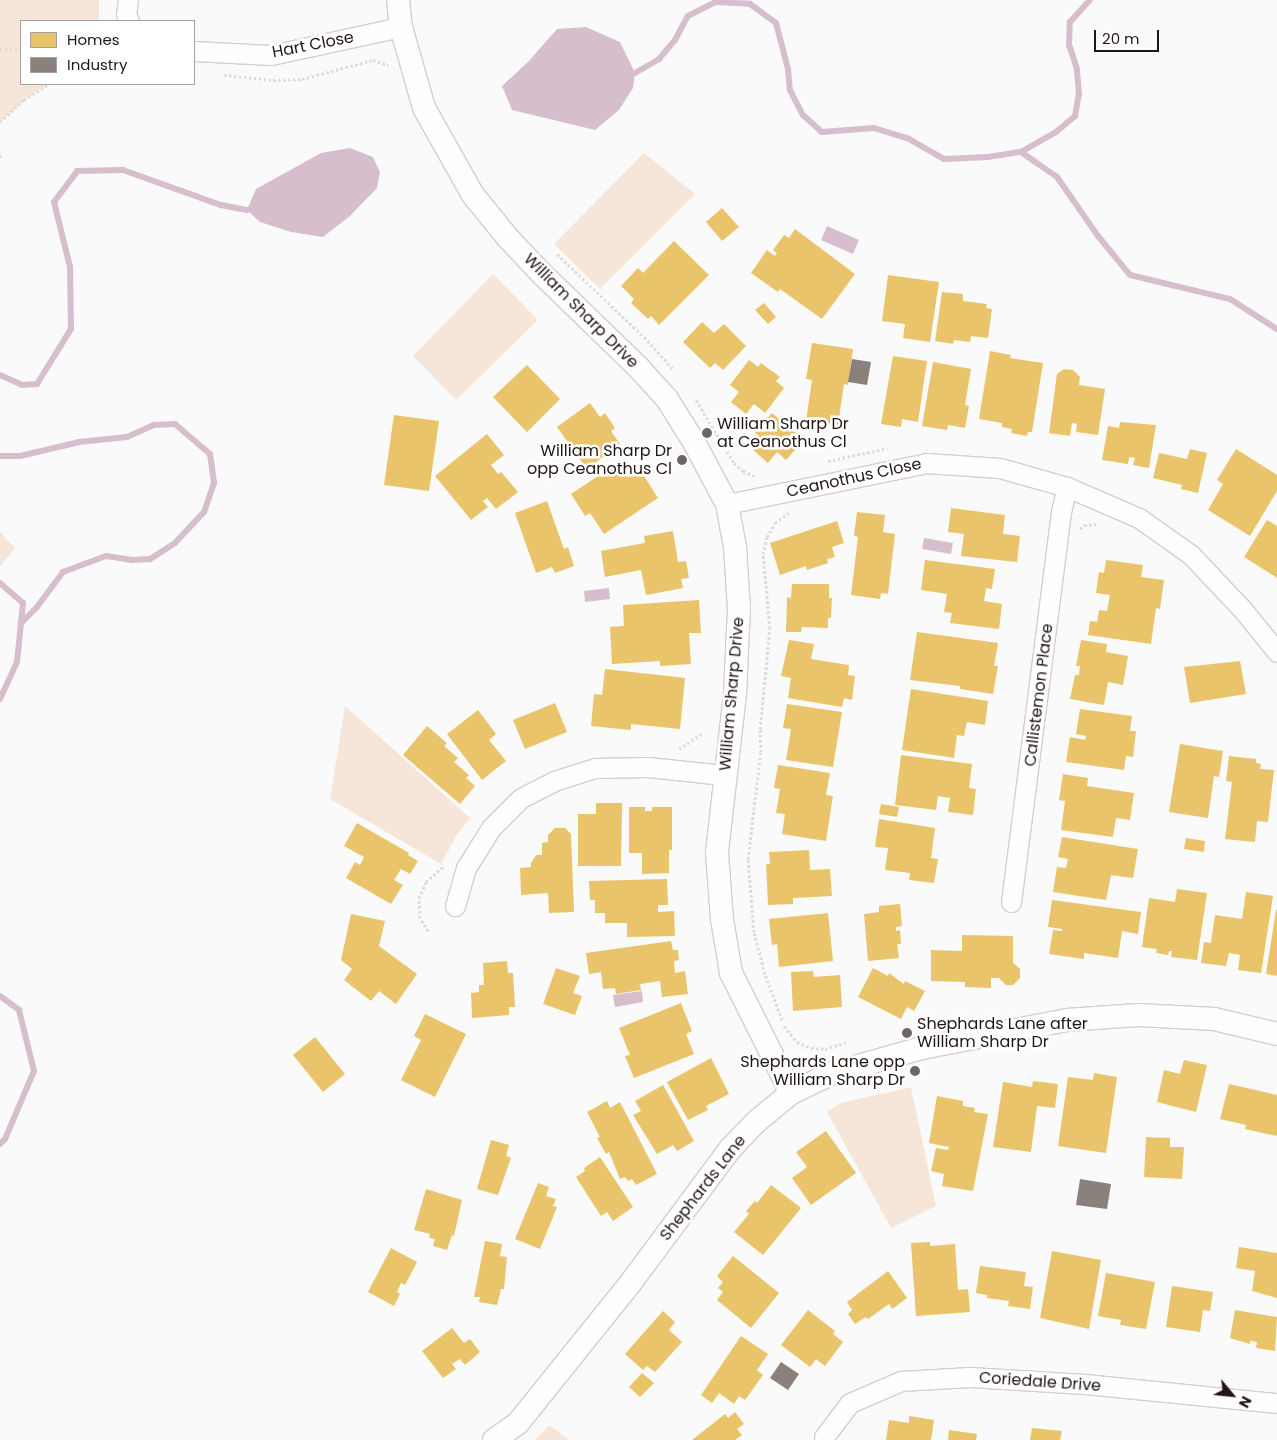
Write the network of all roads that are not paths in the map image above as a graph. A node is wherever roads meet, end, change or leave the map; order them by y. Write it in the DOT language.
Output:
graph roads {
  1 [pos="128,0"];
  2 [pos="398,0"];
  3 [pos="129,20"];
  4 [pos="401,27"];
  5 [pos="195,51"];
  6 [pos="1067,487"];
  7 [pos="727,504"];
  8 [pos="1277,652"];
  9 [pos="724,775"];
  10 [pos="1012,902"];
  11 [pos="455,906"];
  12 [pos="1277,1034"];
  13 [pos="791,1093"];
  14 [pos="1277,1403"];
  15 [pos="824,1437"];
  16 [pos="494,1440"];
  1 -- 3 [label="street"];
  2 -- 4 [label="street, William Sharp Drive"];
  4 -- 5 [label="street, Hart Close"];
  4 -- 7 [label="street, William Sharp Drive"];
  6 -- 7 [label="street, Ceanothus Close"];
  6 -- 8 [label="street, Ceanothus Close"];
  6 -- 10 [label="street, Callistemon Place"];
  7 -- 9 [label="street, William Sharp Drive"];
  9 -- 11 [label="street"];
  9 -- 13 [label="street, William Sharp Drive"];
  12 -- 13 [label="street, Shephards Lane"];
  13 -- 16 [label="street, Shephards Lane"];
  14 -- 15 [label="street, Coriedale Drive"];
}
